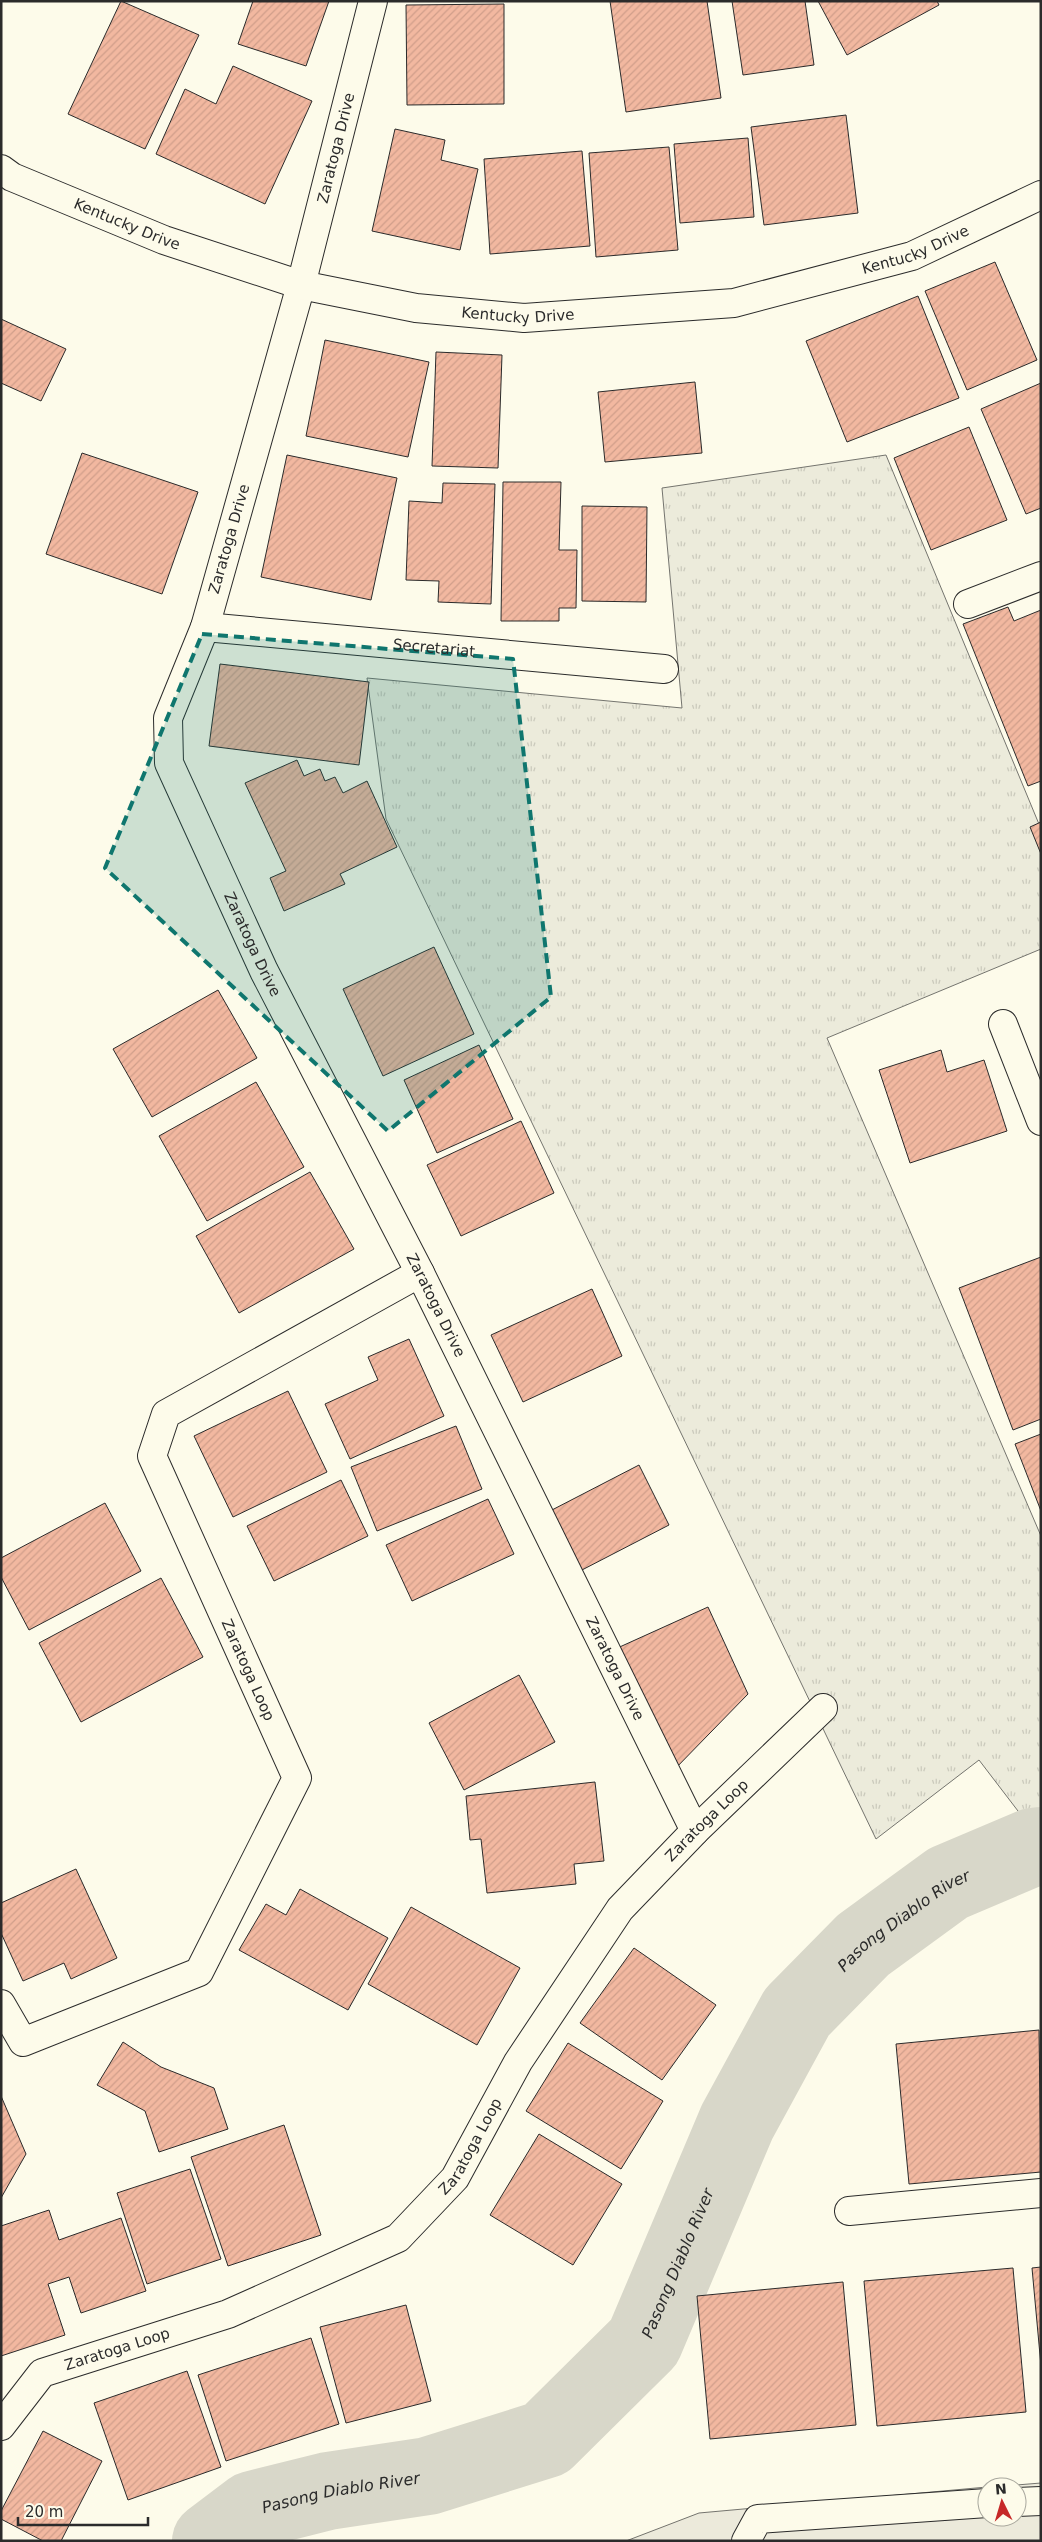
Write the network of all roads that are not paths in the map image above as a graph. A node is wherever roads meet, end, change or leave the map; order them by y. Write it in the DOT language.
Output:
graph roads {
  1 [pos="373,1"];
  2 [pos="1,169"];
  3 [pos="1041,195"];
  4 [pos="301,285"];
  5 [pos="1041,576"];
  6 [pos="968,604"];
  7 [pos="205,627"];
  8 [pos="664,669"];
  9 [pos="1002,1024"];
  10 [pos="1041,1121"];
  11 [pos="420,1273"];
  12 [pos="823,1708"];
  13 [pos="696,1831"];
  14 [pos="1,2004"];
  15 [pos="1041,2194"];
  16 [pos="849,2211"];
  17 [pos="1,2426"];
  18 [pos="1041,2501"];
  19 [pos="1027,2502"];
  20 [pos="977,2504"];
  21 [pos="746,2541"];
  1 -- 4 [label="street, Zaratoga Drive"];
  2 -- 4 [label="street, Kentucky Drive"];
  3 -- 4 [label="street, Kentucky Drive"];
  4 -- 7 [label="street, Zaratoga Drive"];
  5 -- 6 [label="street"];
  7 -- 8 [label="street, Secretariat"];
  7 -- 11 [label="street, Zaratoga Drive"];
  9 -- 10 [label="street"];
  11 -- 13 [label="street, Zaratoga Drive"];
  11 -- 14 [label="street, Zaratoga Loop"];
  12 -- 13 [label="street, Zaratoga Loop"];
  13 -- 17 [label="street, Zaratoga Loop"];
  15 -- 16 [label="street"];
  18 -- 19 [label="street"];
  20 -- 21 [label="street"];
}
